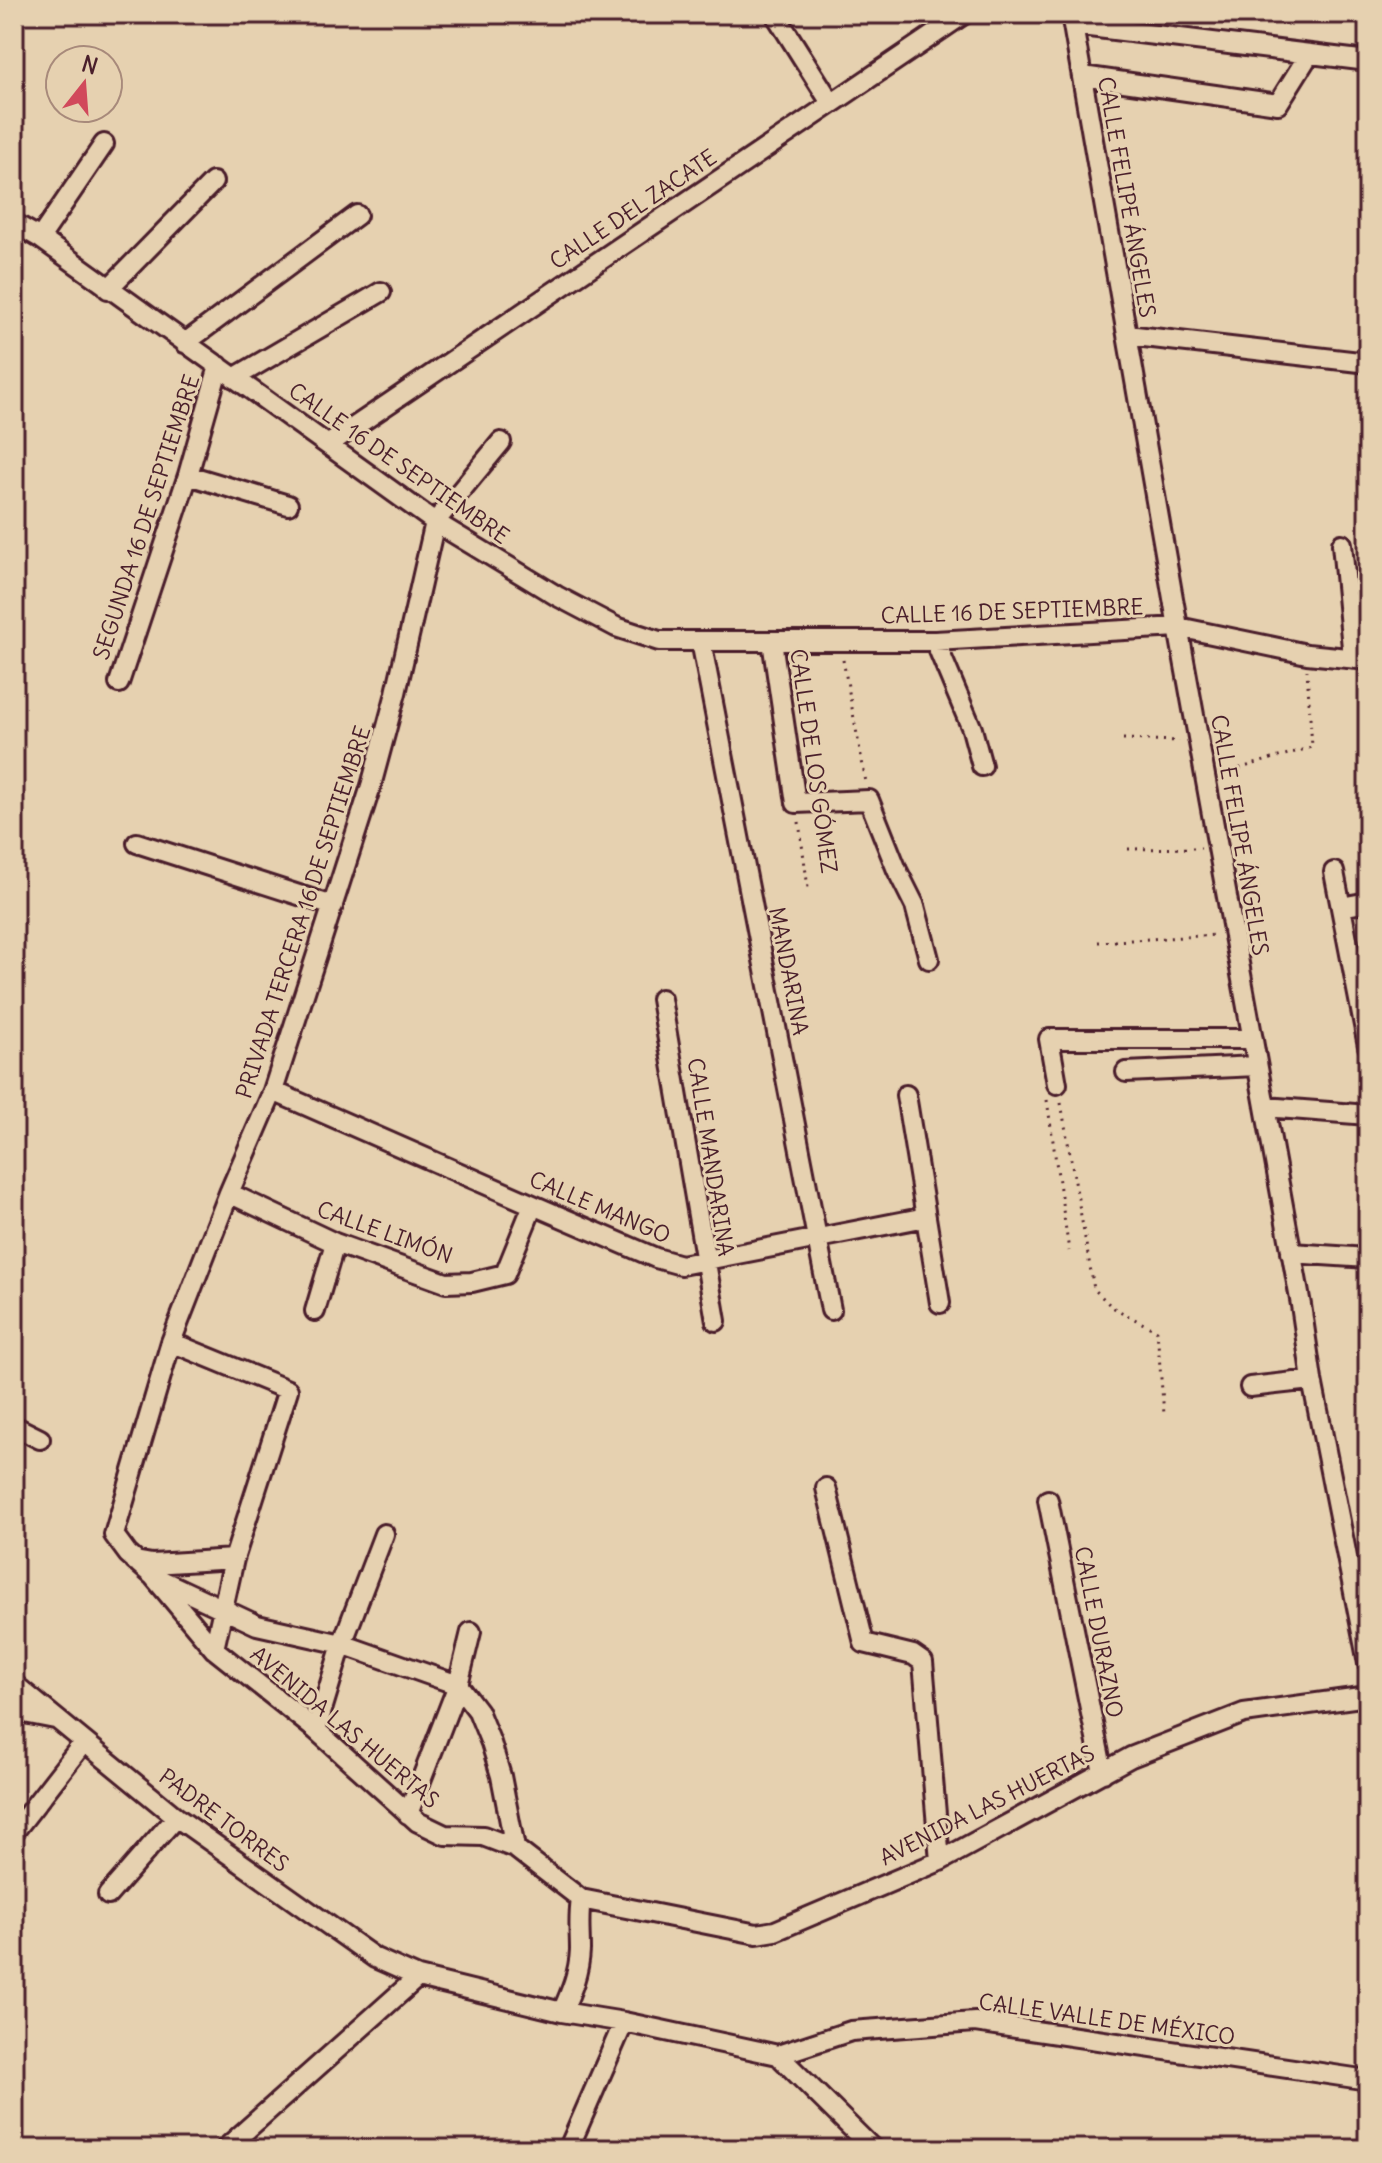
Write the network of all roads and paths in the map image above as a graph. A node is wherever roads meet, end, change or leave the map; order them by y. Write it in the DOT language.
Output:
graph roads {
  1 [pos="775,14"];
  2 [pos="964,14"];
  3 [pos="1072,20"];
  4 [pos="1308,56"];
  5 [pos="1368,61"];
  6 [pos="1082,76"];
  7 [pos="831,103"];
  8 [pos="104,144"];
  9 [pos="213,182"];
  10 [pos="357,215"];
  11 [pos="14,225"];
  12 [pos="40,238"];
  13 [pos="108,289"];
  14 [pos="381,292"];
  15 [pos="1127,335"];
  16 [pos="185,343"];
  17 [pos="1368,363"];
  18 [pos="226,372"];
  19 [pos="501,442"];
  20 [pos="329,444"];
  21 [pos="188,475"];
  22 [pos="288,505"];
  23 [pos="435,522"];
  24 [pos="1342,544"];
  25 [pos="1178,627"];
  26 [pos="701,641"];
  27 [pos="772,641"];
  28 [pos="840,641"];
  29 [pos="935,641"];
  30 [pos="1307,654"];
  31 [pos="1360,659"];
  32 [pos="119,683"];
  33 [pos="1123,739"];
  34 [pos="1199,742"];
  35 [pos="982,766"];
  36 [pos="1224,773"];
  37 [pos="869,800"];
  38 [pos="796,803"];
  39 [pos="137,843"];
  40 [pos="1217,848"];
  41 [pos="1128,849"];
  42 [pos="1334,872"];
  43 [pos="808,888"];
  44 [pos="1368,902"];
  45 [pos="333,906"];
  46 [pos="1341,907"];
  47 [pos="1232,934"];
  48 [pos="1098,942"];
  49 [pos="929,959"];
  50 [pos="661,999"];
  51 [pos="1365,1013"];
  52 [pos="1253,1039"];
  53 [pos="1368,1046"];
  54 [pos="1257,1066"];
  55 [pos="1126,1072"];
  56 [pos="1057,1084"];
  57 [pos="273,1091"];
  58 [pos="906,1095"];
  59 [pos="1265,1107"];
  60 [pos="1368,1115"];
  61 [pos="229,1193"];
  62 [pos="533,1205"];
  63 [pos="926,1217"];
  64 [pos="816,1241"];
  65 [pos="335,1243"];
  66 [pos="1069,1251"];
  67 [pos="1291,1253"];
  68 [pos="1368,1258"];
  69 [pos="704,1261"];
  70 [pos="940,1303"];
  71 [pos="831,1310"];
  72 [pos="315,1311"];
  73 [pos="716,1321"];
  74 [pos="171,1342"];
  75 [pos="1312,1380"];
  76 [pos="1250,1387"];
  77 [pos="1164,1414"];
  78 [pos="14,1426"];
  79 [pos="40,1439"];
  80 [pos="826,1488"];
  81 [pos="1048,1500"];
  82 [pos="384,1534"];
  83 [pos="114,1535"];
  84 [pos="234,1559"];
  85 [pos="135,1561"];
  86 [pos="153,1576"];
  87 [pos="224,1611"];
  88 [pos="471,1632"];
  89 [pos="342,1644"];
  90 [pos="214,1649"];
  91 [pos="1368,1663"];
  92 [pos="14,1684"];
  93 [pos="458,1685"];
  94 [pos="1368,1696"];
  95 [pos="14,1711"];
  96 [pos="55,1719"];
  97 [pos="316,1730"];
  98 [pos="84,1742"];
  99 [pos="1103,1773"];
  100 [pos="408,1814"];
  101 [pos="176,1817"];
  102 [pos="14,1832"];
  103 [pos="515,1848"];
  104 [pos="940,1861"];
  105 [pos="108,1895"];
  106 [pos="581,1899"];
  107 [pos="418,1977"];
  108 [pos="562,2012"];
  109 [pos="624,2022"];
  110 [pos="778,2055"];
  111 [pos="1368,2080"];
  112 [pos="571,2143"];
  113 [pos="225,2149"];
  114 [pos="873,2149"];
  1 -- 7 [label="street"];
  2 -- 7 [label="street, CALLE DEL ZACATE"];
  3 -- 4 [label="street"];
  3 -- 6 [label="street, CALLE FELIPE ÁNGELES"];
  4 -- 5 [label="street"];
  4 -- 6 [label="street"];
  6 -- 15 [label="street, CALLE FELIPE ÁNGELES"];
  7 -- 20 [label="street, CALLE DEL ZACATE"];
  8 -- 12 [label="street"];
  9 -- 13 [label="street"];
  10 -- 16 [label="street"];
  11 -- 12 [label="street, CALLE 16 DE SEPTIEMBRE"];
  12 -- 13 [label="street, CALLE 16 DE SEPTIEMBRE"];
  13 -- 16 [label="street, CALLE 16 DE SEPTIEMBRE"];
  14 -- 18 [label="street"];
  15 -- 17 [label="street"];
  15 -- 25 [label="street, CALLE FELIPE ÁNGELES"];
  16 -- 18 [label="street, CALLE 16 DE SEPTIEMBRE"];
  18 -- 20 [label="street, CALLE 16 DE SEPTIEMBRE"];
  18 -- 21 [label="street, SEGUNDA 16 DE SEPTIEMBRE"];
  19 -- 23 [label="street"];
  20 -- 23 [label="street, CALLE 16 DE SEPTIEMBRE"];
  21 -- 22 [label="street"];
  21 -- 32 [label="street, SEGUNDA 16 DE SEPTIEMBRE"];
  23 -- 26 [label="street, CALLE 16 DE SEPTIEMBRE"];
  23 -- 45 [label="street, PRIVADA TERCERA 16 DE SEPTIEMBRE"];
  24 -- 31 [label="street"];
  25 -- 29 [label="street, CALLE 16 DE SEPTIEMBRE"];
  25 -- 30 [label="street, CALLE 16 DE SEPTIEMBRE"];
  25 -- 34 [label="street, CALLE FELIPE ÁNGELES"];
  26 -- 27 [label="street, CALLE 16 DE SEPTIEMBRE"];
  26 -- 64 [label="street, MANDARINA"];
  27 -- 28 [label="street, CALLE 16 DE SEPTIEMBRE"];
  27 -- 38 [label="street, CALLE DE LOS GÓMEZ"];
  28 -- 29 [label="street, CALLE 16 DE SEPTIEMBRE"];
  28 -- 37 [label="path"];
  29 -- 35 [label="street"];
  30 -- 31 [label="street, CALLE 16 DE SEPTIEMBRE"];
  30 -- 36 [label="path"];
  33 -- 34 [label="path"];
  34 -- 40 [label="street, CALLE FELIPE ÁNGELES"];
  37 -- 38 [label="street"];
  37 -- 49 [label="street"];
  38 -- 43 [label="path, CALLE DE LOS GÓMEZ"];
  39 -- 45 [label="street"];
  40 -- 41 [label="path"];
  40 -- 47 [label="street, CALLE FELIPE ÁNGELES"];
  42 -- 46 [label="street"];
  44 -- 46 [label="street"];
  45 -- 57 [label="street, PRIVADA TERCERA 16 DE SEPTIEMBRE"];
  46 -- 51 [label="street"];
  47 -- 48 [label="path"];
  47 -- 52 [label="street, CALLE FELIPE ÁNGELES"];
  50 -- 69 [label="street, CALLE MANDARINA"];
  51 -- 53 [label="street"];
  52 -- 54 [label="street, CALLE FELIPE ÁNGELES"];
  52 -- 56 [label="street"];
  54 -- 55 [label="street"];
  54 -- 59 [label="street, CALLE FELIPE ÁNGELES"];
  56 -- 66 [label="path"];
  56 -- 77 [label="path"];
  57 -- 61 [label="street, PRIVADA TERCERA 16 DE SEPTIEMBRE"];
  57 -- 62 [label="street, CALLE MANGO"];
  58 -- 63 [label="street"];
  59 -- 60 [label="street"];
  59 -- 67 [label="street, CALLE FELIPE ÁNGELES"];
  61 -- 65 [label="street, CALLE LIMÓN"];
  61 -- 74 [label="street, PRIVADA TERCERA 16 DE SEPTIEMBRE"];
  62 -- 65 [label="street, CALLE LIMÓN"];
  62 -- 69 [label="street, CALLE MANGO"];
  63 -- 64 [label="street, CALLE MANGO"];
  63 -- 70 [label="street"];
  64 -- 69 [label="street, CALLE MANGO"];
  64 -- 71 [label="street, MANDARINA"];
  65 -- 72 [label="street"];
  67 -- 68 [label="street"];
  67 -- 75 [label="street, CALLE FELIPE ÁNGELES"];
  69 -- 73 [label="street, CALLE MANDARINA"];
  74 -- 83 [label="street, PRIVADA TERCERA 16 DE SEPTIEMBRE"];
  74 -- 84 [label="street"];
  75 -- 76 [label="street"];
  75 -- 91 [label="street, CALLE FELIPE ÁNGELES"];
  78 -- 79 [label="street"];
  80 -- 104 [label="street"];
  81 -- 99 [label="street, CALLE DURAZNO"];
  82 -- 89 [label="street"];
  83 -- 85 [label="street, AVENIDA LAS HUERTAS"];
  84 -- 85 [label="street"];
  84 -- 87 [label="street"];
  85 -- 86 [label="street, AVENIDA LAS HUERTAS"];
  86 -- 87 [label="street"];
  86 -- 90 [label="street, AVENIDA LAS HUERTAS"];
  87 -- 89 [label="street"];
  87 -- 90 [label="street"];
  88 -- 93 [label="street"];
  89 -- 93 [label="street"];
  89 -- 97 [label="street"];
  90 -- 97 [label="street, AVENIDA LAS HUERTAS"];
  92 -- 96 [label="street, PADRE TORRES"];
  93 -- 100 [label="street"];
  93 -- 103 [label="street"];
  94 -- 99 [label="street, AVENIDA LAS HUERTAS"];
  95 -- 96 [label="street"];
  96 -- 98 [label="street, PADRE TORRES"];
  97 -- 100 [label="street, AVENIDA LAS HUERTAS"];
  98 -- 101 [label="street, PADRE TORRES"];
  98 -- 102 [label="street"];
  99 -- 104 [label="street, AVENIDA LAS HUERTAS"];
  100 -- 103 [label="street, AVENIDA LAS HUERTAS"];
  101 -- 105 [label="street"];
  101 -- 107 [label="street, PADRE TORRES"];
  103 -- 106 [label="street, AVENIDA LAS HUERTAS"];
  104 -- 106 [label="street, AVENIDA LAS HUERTAS"];
  106 -- 108 [label="street"];
  107 -- 108 [label="street"];
  107 -- 113 [label="street"];
  108 -- 109 [label="street"];
  109 -- 110 [label="street"];
  109 -- 112 [label="street"];
  110 -- 111 [label="street, CALLE VALLE DE MÉXICO"];
  110 -- 114 [label="street"];
}
